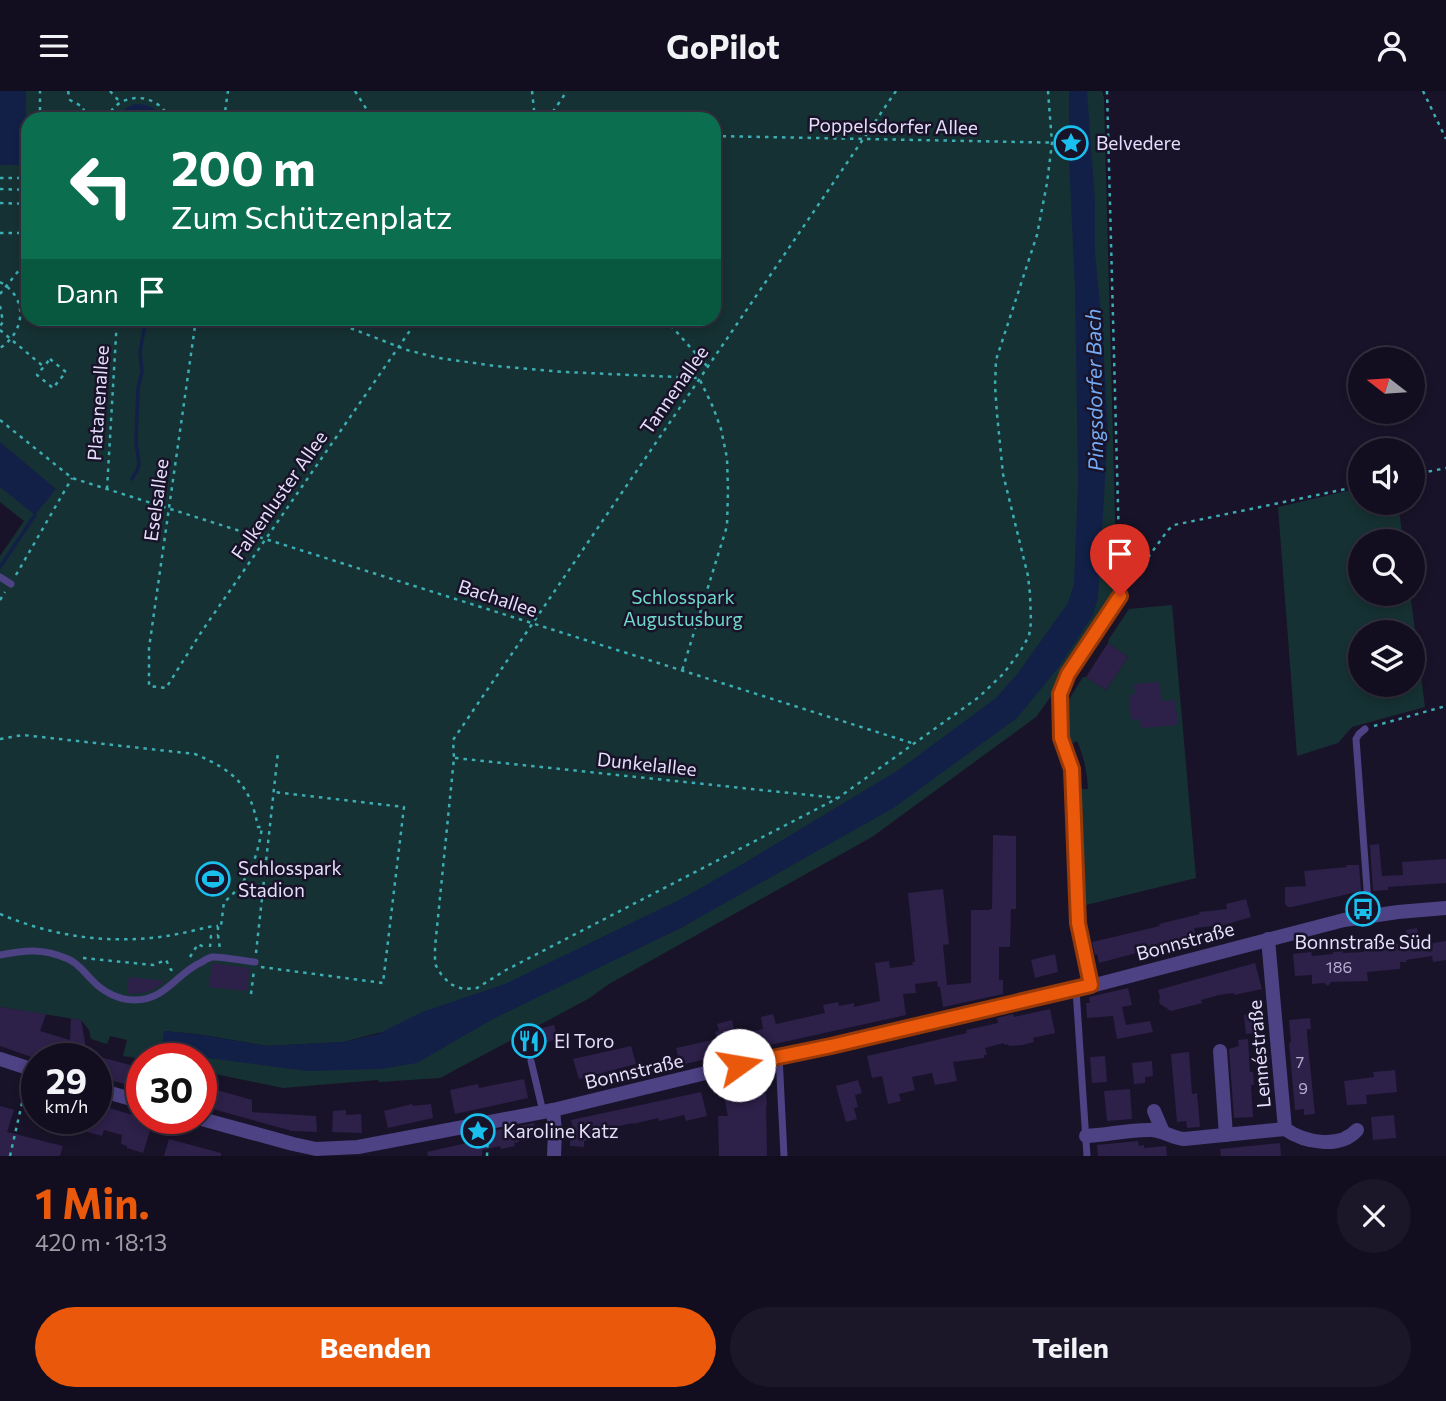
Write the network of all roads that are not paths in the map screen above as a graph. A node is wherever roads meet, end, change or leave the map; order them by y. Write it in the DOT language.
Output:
graph roads {
  1 [pos="0,577"];
  2 [pos="10,584"];
  3 [pos="1120,596"];
  4 [pos="1364,729"];
  5 [pos="1446,908"];
  6 [pos="1368,916"];
  7 [pos="1268,939"];
  8 [pos="0,955"];
  9 [pos="254,962"];
  10 [pos="1091,985"];
  11 [pos="1076,990"];
  12 [pos="1220,1051"];
  13 [pos="779,1056"];
  14 [pos="0,1059"];
  15 [pos="531,1061"];
  16 [pos="21,1066"];
  17 [pos="548,1111"];
  18 [pos="1154,1111"];
  19 [pos="217,1123"];
  20 [pos="1286,1129"];
  21 [pos="1357,1130"];
  22 [pos="1163,1132"];
  23 [pos="1226,1135"];
  24 [pos="1086,1136"];
  25 [pos="315,1152"];
  26 [pos="554,1156"];
  27 [pos="784,1156"];
  28 [pos="1087,1156"];
  1 -- 2 [label="lane"];
  3 -- 10 [label="street"];
  4 -- 6 [label="lane"];
  5 -- 6 [label="street, Bonnstraße"];
  6 -- 7 [label="street, Bonnstraße"];
  7 -- 10 [label="street, Bonnstraße"];
  7 -- 20 [label="street, Lennéstraße"];
  8 -- 9 [label="lane"];
  10 -- 11 [label="street, Bonnstraße"];
  11 -- 13 [label="street, Bonnstraße"];
  11 -- 24 [label="lane"];
  12 -- 23 [label="street"];
  13 -- 17 [label="street, Bonnstraße"];
  13 -- 27 [label="lane"];
  14 -- 16 [label="street"];
  15 -- 17 [label="lane"];
  17 -- 25 [label="street, Bonnstraße"];
  17 -- 26 [label="street"];
  18 -- 22 [label="street"];
  19 -- 25 [label="street, Bonnstraße"];
  20 -- 21 [label="street, Lennéstraße"];
  20 -- 23 [label="street"];
  22 -- 23 [label="street"];
  22 -- 24 [label="street"];
  24 -- 28 [label="lane"];
}
